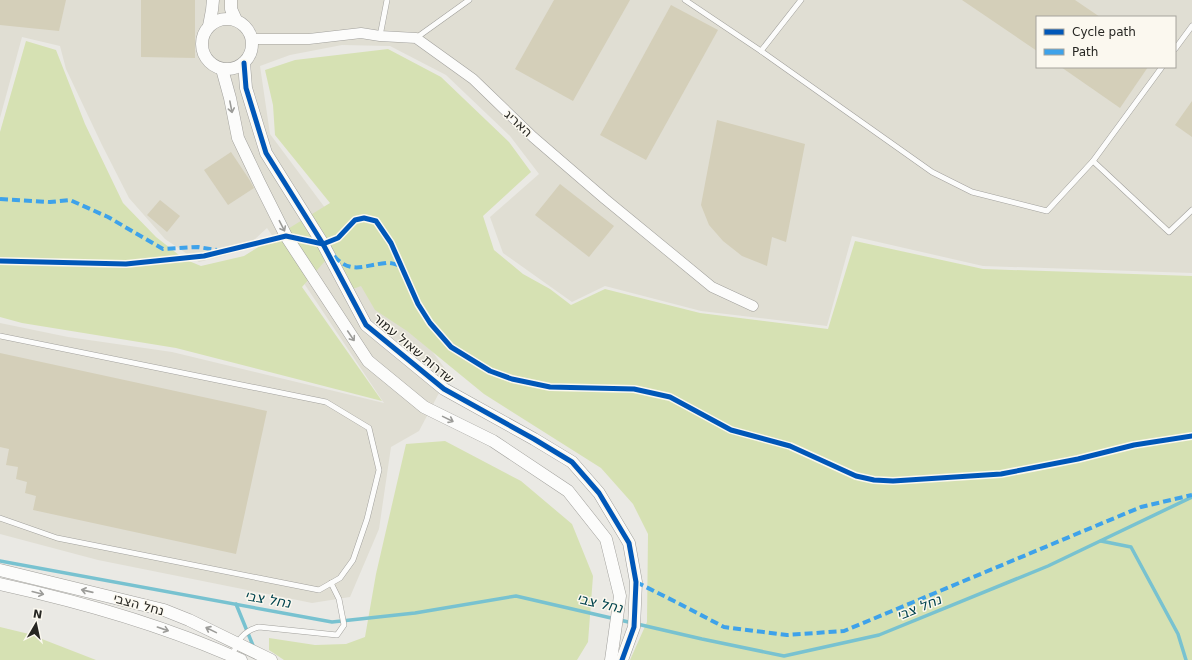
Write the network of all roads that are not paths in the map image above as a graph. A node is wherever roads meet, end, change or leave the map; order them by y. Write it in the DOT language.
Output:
graph roads {
  1 [pos="213,0"];
  2 [pos="230,0"];
  3 [pos="387,0"];
  4 [pos="469,0"];
  5 [pos="685,0"];
  6 [pos="801,0"];
  7 [pos="236,20"];
  8 [pos="209,26"];
  9 [pos="1192,26"];
  10 [pos="380,36"];
  11 [pos="416,38"];
  12 [pos="252,39"];
  13 [pos="1176,48"];
  14 [pos="761,51"];
  15 [pos="244,63"];
  16 [pos="1161,68"];
  17 [pos="222,69"];
  18 [pos="1093,160"];
  19 [pos="1192,210"];
  20 [pos="753,306"];
  21 [pos="0,336"];
  22 [pos="0,518"];
  23 [pos="0,570"];
  24 [pos="331,583"];
  25 [pos="0,584"];
  26 [pos="237,643"];
  27 [pos="237,658"];
  28 [pos="271,660"];
  29 [pos="611,660"];
  30 [pos="622,660"];
  1 -- 8 [label="street"];
  2 -- 7 [label="street"];
  3 -- 10 [label="lane"];
  4 -- 11 [label="lane"];
  5 -- 14 [label="lane"];
  6 -- 14 [label="lane"];
  7 -- 8 [label="street"];
  7 -- 12 [label="street"];
  8 -- 17 [label="street"];
  9 -- 13 [label="lane"];
  10 -- 11 [label="street"];
  10 -- 12 [label="street"];
  11 -- 20 [label="street, האריג"];
  12 -- 15 [label="street"];
  14 -- 18 [label="lane"];
  15 -- 17 [label="street"];
  15 -- 30 [label="street, שדרות שאול עמור"];
  16 -- 18 [label="lane"];
  17 -- 29 [label="street, one-way"];
  18 -- 19 [label="lane"];
  21 -- 24 [label="lane"];
  22 -- 24 [label="lane"];
  26 -- 23 [label="street, נחל הצבי, one-way"];
  24 -- 26 [label="lane"];
  25 -- 27 [label="street, נחל הצבי, one-way"];
  26 -- 27 [label="lane"];
  26 -- 28 [label="street, נחל הצבי"];
}
